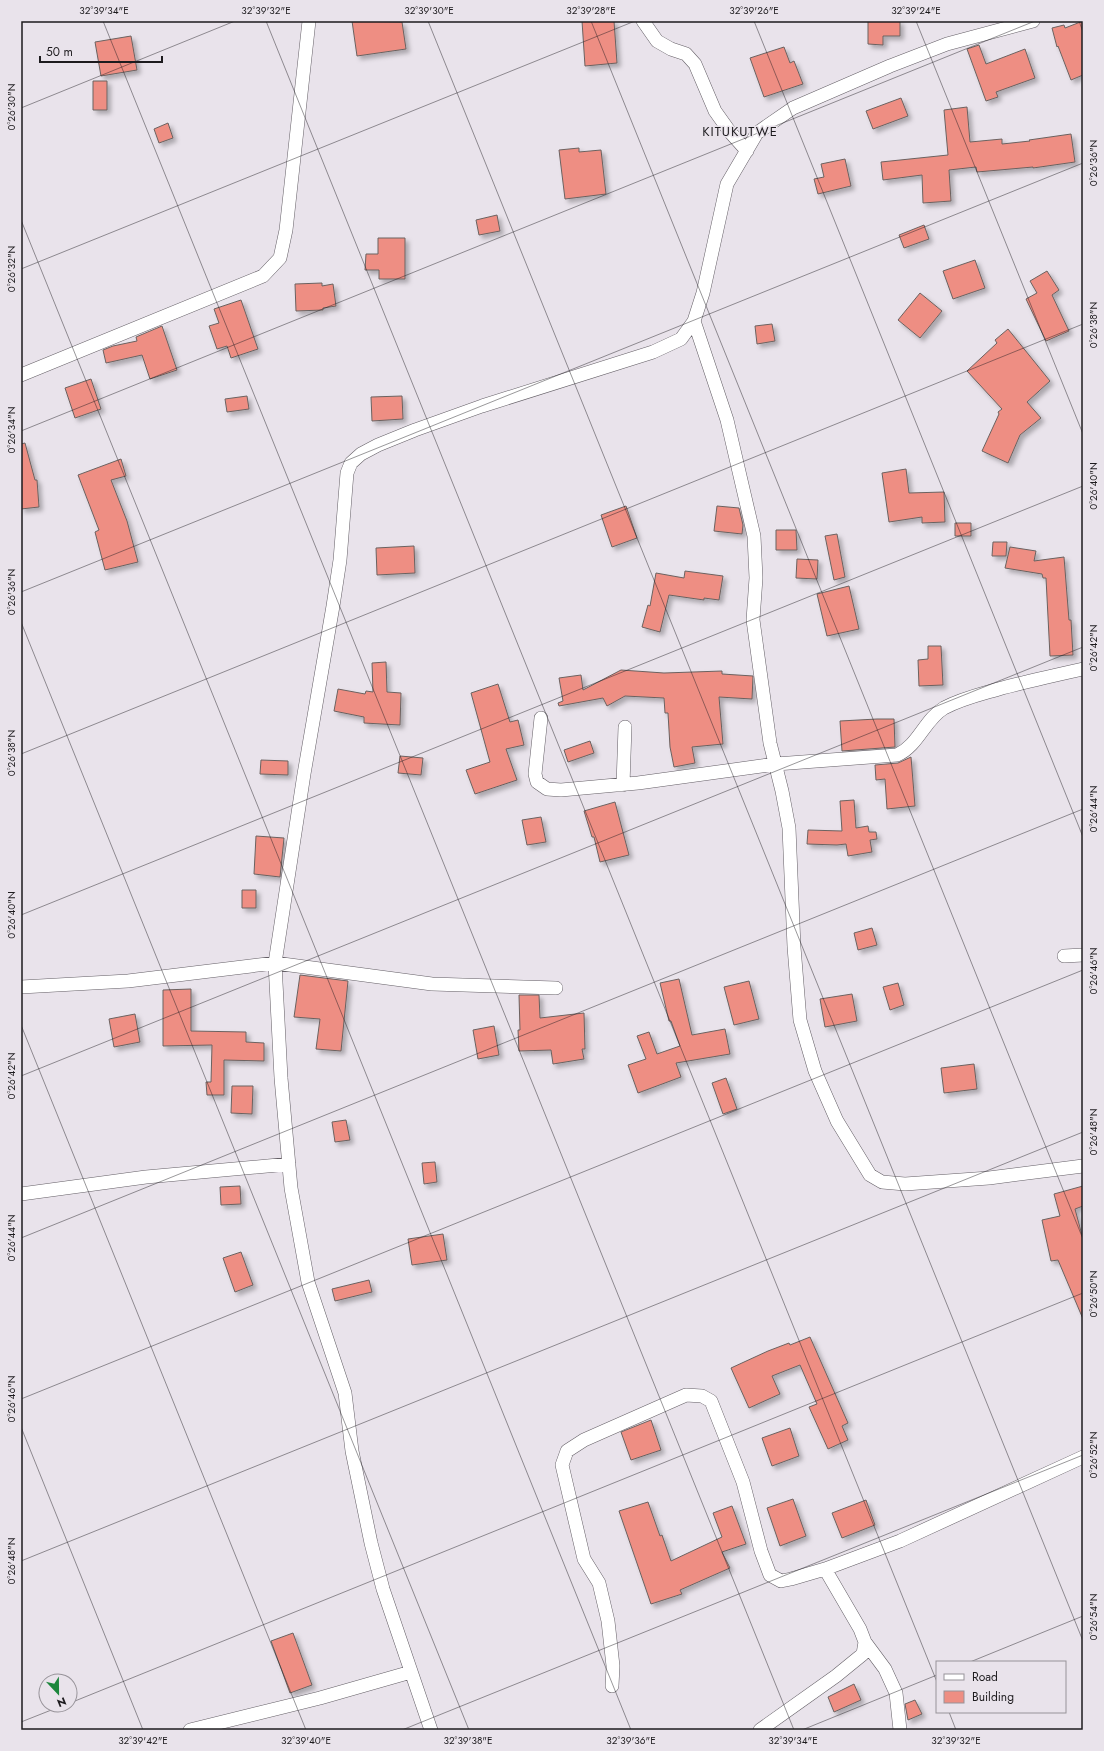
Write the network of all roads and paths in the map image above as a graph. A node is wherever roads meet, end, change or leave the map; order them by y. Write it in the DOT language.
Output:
graph roads {
  1 [pos="309,21"];
  2 [pos="643,21"];
  3 [pos="1033,21"];
  4 [pos="747,151"];
  5 [pos="694,321"];
  6 [pos="21,375"];
  7 [pos="1083,669"];
  8 [pos="541,718"];
  9 [pos="625,727"];
  10 [pos="776,764"];
  11 [pos="623,784"];
  12 [pos="1083,955"];
  13 [pos="1064,956"];
  14 [pos="275,963"];
  15 [pos="21,988"];
  16 [pos="556,988"];
  17 [pos="289,1164"];
  18 [pos="1083,1166"];
  19 [pos="21,1194"];
  20 [pos="1083,1457"];
  21 [pos="825,1569"];
  22 [pos="865,1642"];
  23 [pos="411,1672"];
  24 [pos="612,1686"];
  25 [pos="190,1730"];
  26 [pos="431,1730"];
  27 [pos="760,1730"];
  28 [pos="900,1730"];
  1 -- 6 [label="street"];
  2 -- 4 [label="street"];
  3 -- 4 [label="street"];
  4 -- 5 [label="street"];
  5 -- 10 [label="street"];
  5 -- 14 [label="street"];
  7 -- 10 [label="street"];
  8 -- 11 [label="street"];
  9 -- 11 [label="street"];
  10 -- 11 [label="street"];
  10 -- 18 [label="street"];
  12 -- 13 [label="street"];
  14 -- 15 [label="street"];
  14 -- 16 [label="street"];
  14 -- 17 [label="street"];
  17 -- 19 [label="street"];
  17 -- 23 [label="street"];
  20 -- 21 [label="street"];
  21 -- 22 [label="street"];
  21 -- 24 [label="street"];
  22 -- 27 [label="street"];
  22 -- 28 [label="street"];
  23 -- 25 [label="street"];
  23 -- 26 [label="street"];
}
